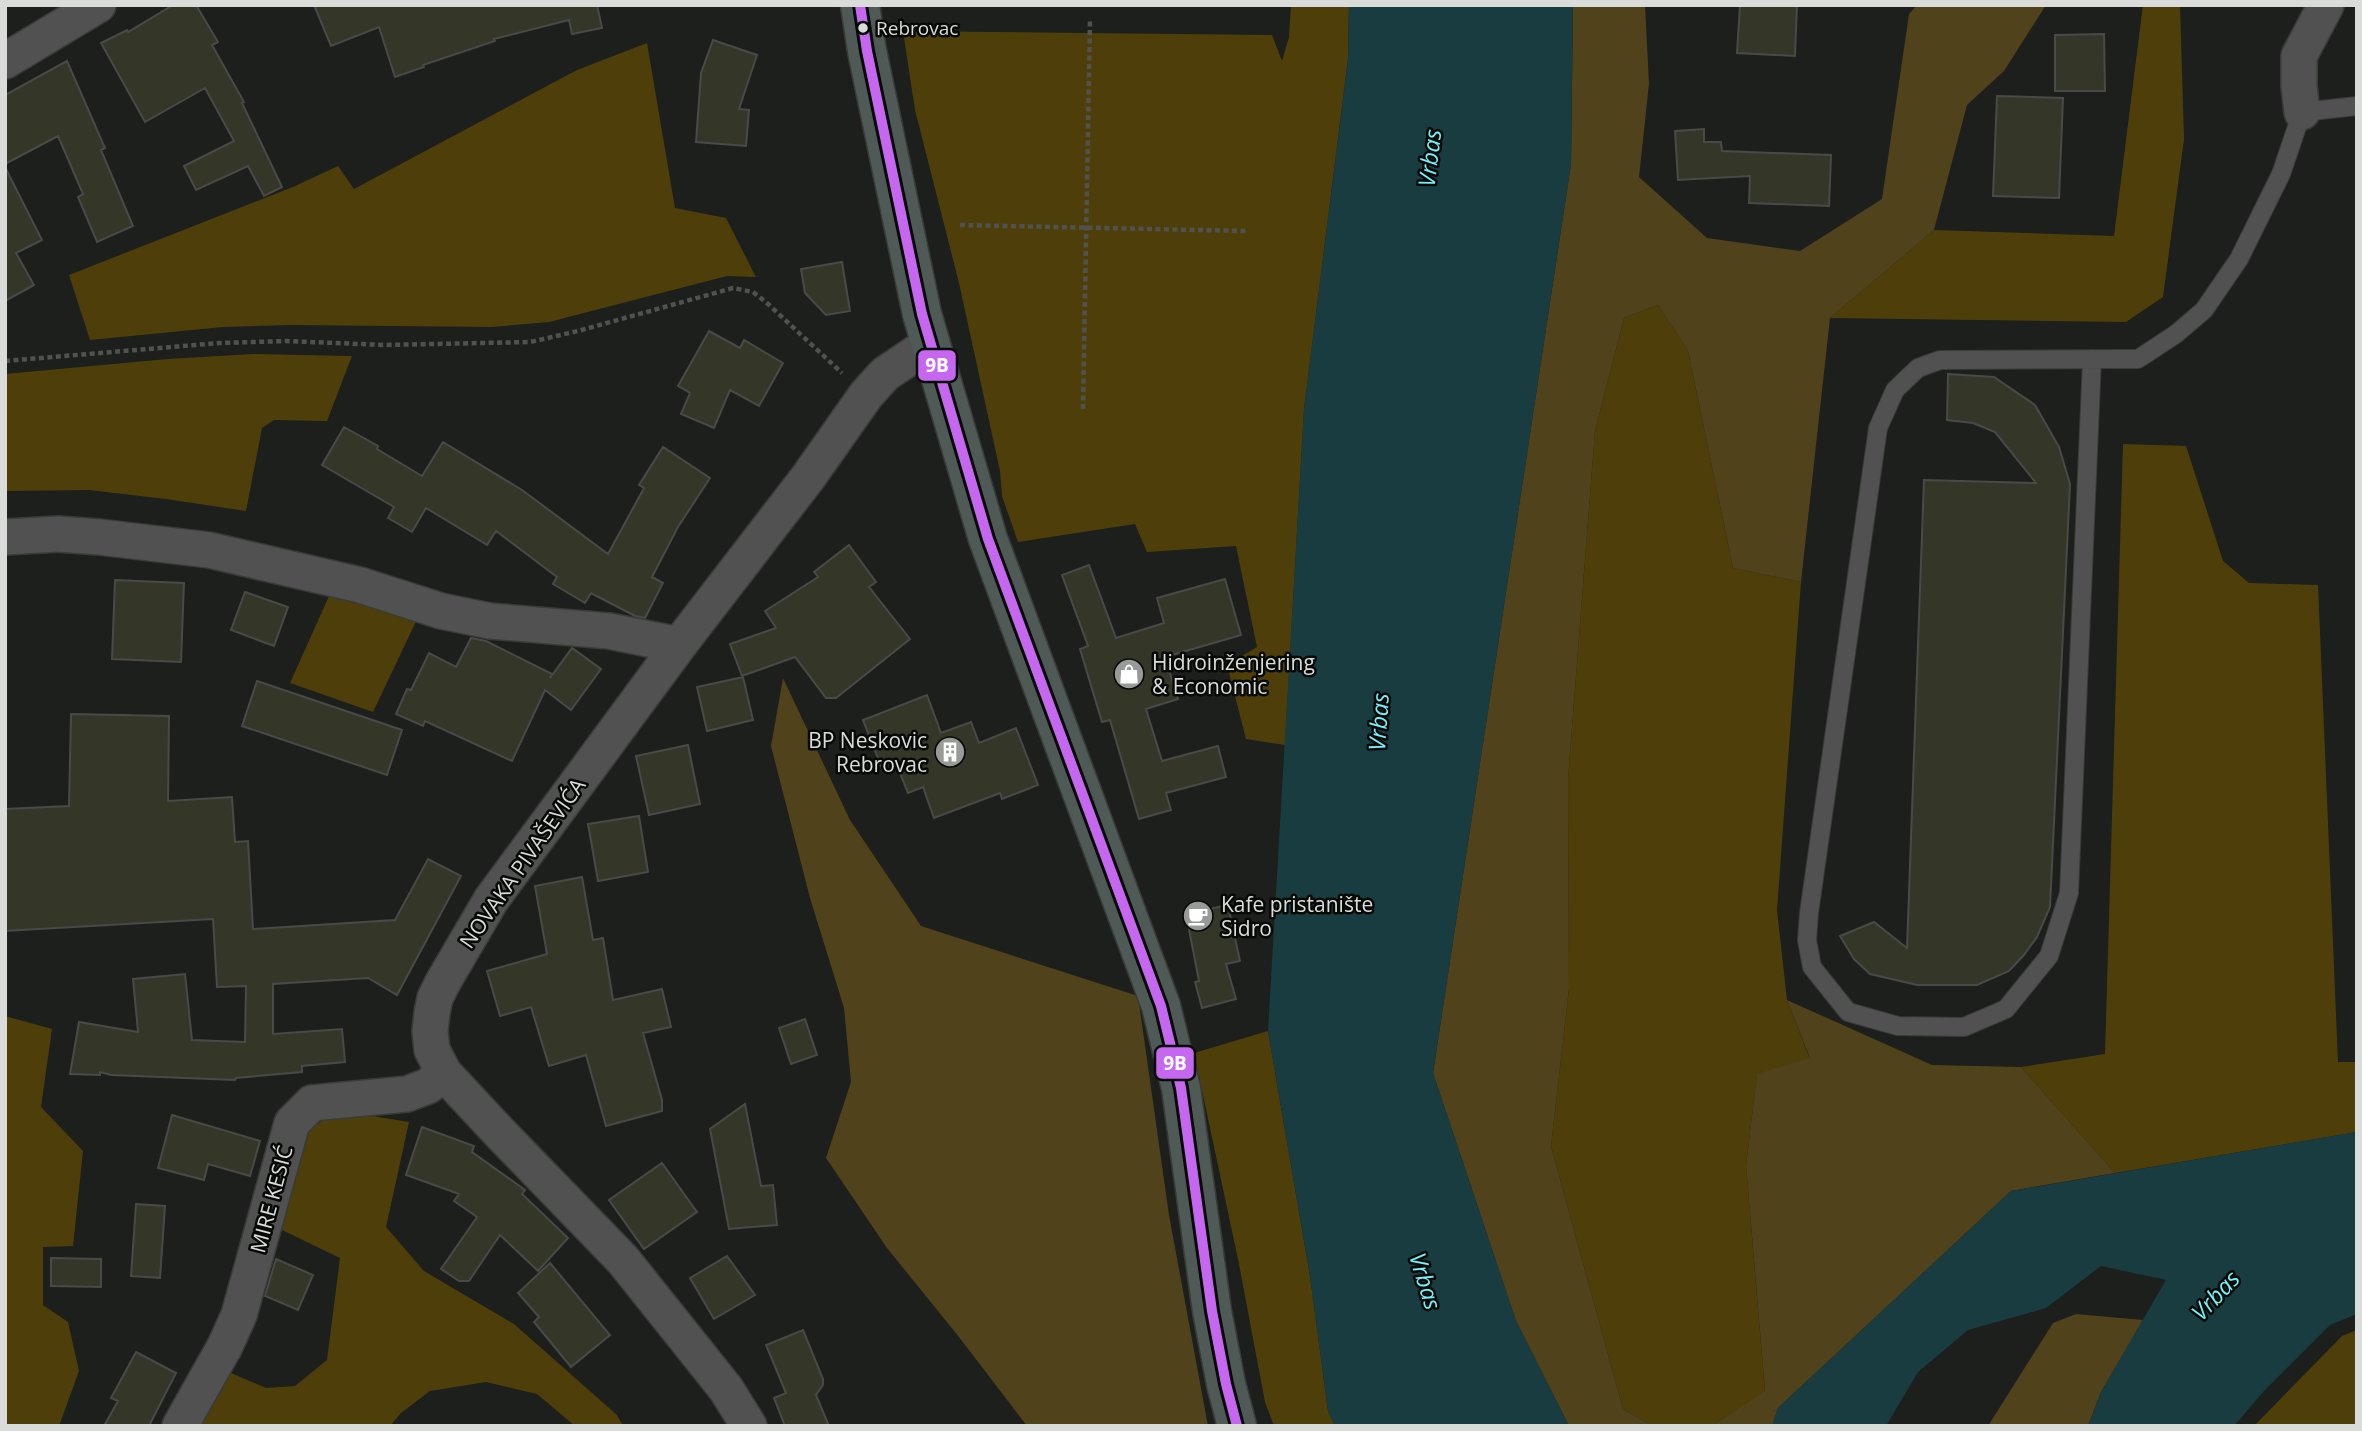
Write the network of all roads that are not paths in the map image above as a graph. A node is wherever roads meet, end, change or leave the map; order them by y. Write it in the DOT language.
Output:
graph roads {
  1 [pos="98,5"];
  2 [pos="860,5"];
  3 [pos="2326,5"];
  4 [pos="48,17"];
  5 [pos="5,61"];
  6 [pos="2357,106"];
  7 [pos="2302,112"];
  8 [pos="930,343"];
  9 [pos="2092,359"];
  10 [pos="5,537"];
  11 [pos="678,645"];
  12 [pos="444,1073"];
  13 [pos="180,1426"];
  14 [pos="749,1426"];
  15 [pos="1237,1426"];
  1 -- 4 [label="street"];
  2 -- 8 [label="main road"];
  3 -- 7 [label="street"];
  4 -- 5 [label="street"];
  6 -- 7 [label="lane"];
  7 -- 9 [label="lane"];
  8 -- 11 [label="street, NOVAKA PIVAŠEVIĆA"];
  8 -- 15 [label="main road"];
  9 -- 9 [label="lane"];
  10 -- 11 [label="street"];
  11 -- 12 [label="street, NOVAKA PIVAŠEVIĆA"];
  12 -- 13 [label="street, MIRE KESIĆ"];
  12 -- 14 [label="street, NOVAKA PIVAŠEVIĆA"];
}
